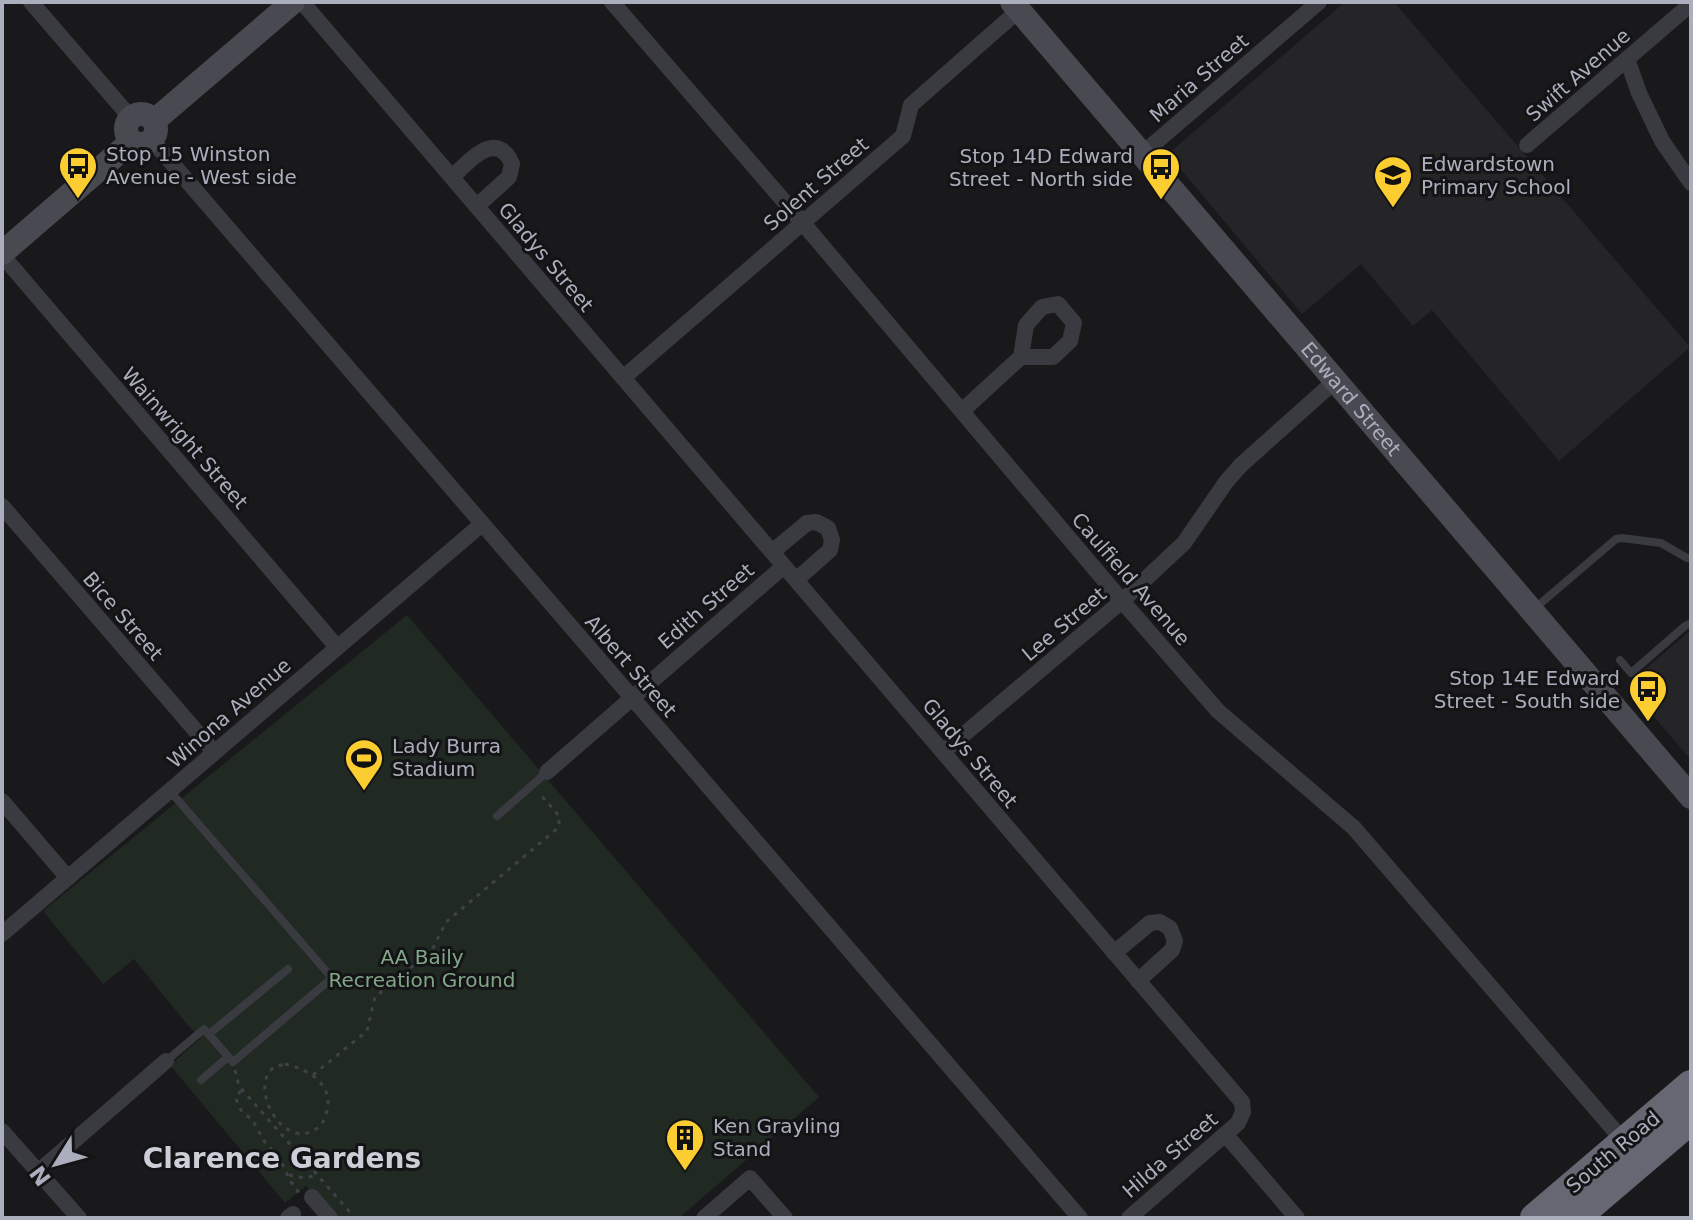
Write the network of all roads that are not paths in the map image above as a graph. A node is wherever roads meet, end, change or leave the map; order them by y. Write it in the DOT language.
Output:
graph roads {
  1 [pos="31,2"];
  2 [pos="293,2"];
  3 [pos="302,2"];
  4 [pos="612,2"];
  5 [pos="1319,2"];
  6 [pos="1691,4"];
  7 [pos="1016,6"];
  8 [pos="1627,59"];
  9 [pos="142,130"];
  10 [pos="1527,145"];
  11 [pos="1142,154"];
  12 [pos="452,177"];
  13 [pos="1691,183"];
  14 [pos="477,206"];
  15 [pos="802,222"];
  16 [pos="2,254"];
  17 [pos="1021,357"];
  18 [pos="623,378"];
  19 [pos="1335,381"];
  20 [pos="962,411"];
  21 [pos="2,506"];
  22 [pos="482,524"];
  23 [pos="772,552"];
  24 [pos="1691,558"];
  25 [pos="784,566"];
  26 [pos="796,580"];
  27 [pos="1122,601"];
  28 [pos="1532,610"];
  29 [pos="1691,623"];
  30 [pos="337,647"];
  31 [pos="1620,660"];
  32 [pos="631,697"];
  33 [pos="214,752"];
  34 [pos="943,752"];
  35 [pos="547,772"];
  36 [pos="169,791"];
  37 [pos="1689,791"];
  38 [pos="2,801"];
  39 [pos="497,816"];
  40 [pos="68,878"];
  41 [pos="2,934"];
  42 [pos="1114,953"];
  43 [pos="288,969"];
  44 [pos="1138,981"];
  45 [pos="209,1034"];
  46 [pos="230,1060"];
  47 [pos="166,1061"];
  48 [pos="201,1080"];
  49 [pos="1691,1085"];
  50 [pos="1691,1119"];
  51 [pos="1232,1129"];
  52 [pos="2,1131"];
  53 [pos="1632,1152"];
  54 [pos="38,1172"];
  55 [pos="307,1196"];
  56 [pos="79,1218"];
  57 [pos="330,1218"];
  58 [pos="704,1218"];
  59 [pos="785,1218"];
  60 [pos="1080,1218"];
  61 [pos="1129,1218"];
  62 [pos="1297,1218"];
  63 [pos="1535,1218"];
  64 [pos="1575,1218"];
  1 -- 9 [label="street, Albert Street"];
  2 -- 9 [label="street"];
  3 -- 12 [label="street, Gladys Street"];
  4 -- 15 [label="street, Caulfield Avenue"];
  5 -- 11 [label="street, Maria Street"];
  6 -- 8 [label="street, Swift Avenue"];
  7 -- 11 [label="street, Edward Street"];
  7 -- 15 [label="street, Solent Street"];
  8 -- 10 [label="street, Swift Avenue"];
  8 -- 13 [label="street"];
  9 -- 16 [label="street"];
  9 -- 22 [label="street, Albert Street"];
  11 -- 19 [label="street, Edward Street"];
  12 -- 14 [label="street, Gladys Street"];
  12 -- 14 [label="street, Gladys Street"];
  14 -- 18 [label="street, Gladys Street"];
  15 -- 18 [label="street, Solent Street"];
  15 -- 20 [label="street, Caulfield Avenue"];
  16 -- 30 [label="street, Wainwright Street"];
  17 -- 20 [label="street"];
  18 -- 23 [label="street, Gladys Street"];
  19 -- 27 [label="street, Lee Street"];
  19 -- 28 [label="street, Edward Street"];
  20 -- 27 [label="street, Caulfield Avenue"];
  21 -- 33 [label="street, Bice Street"];
  22 -- 30 [label="street, Winona Avenue"];
  22 -- 32 [label="street, Albert Street"];
  23 -- 25 [label="street, Gladys Street"];
  23 -- 26 [label="street"];
  24 -- 28 [label="lane"];
  25 -- 26 [label="street, Gladys Street"];
  25 -- 32 [label="street, Edith Street"];
  26 -- 34 [label="street, Gladys Street"];
  27 -- 34 [label="street, Lee Street"];
  27 -- 53 [label="street, Caulfield Avenue"];
  28 -- 37 [label="street, Edward Street"];
  29 -- 31 [label="lane"];
  30 -- 33 [label="street, Winona Avenue"];
  32 -- 35 [label="street, Edith Street"];
  32 -- 60 [label="street, Albert Street"];
  33 -- 36 [label="street, Winona Avenue"];
  34 -- 42 [label="street, Gladys Street"];
  35 -- 39 [label="lane"];
  36 -- 40 [label="street, Winona Avenue"];
  36 -- 46 [label="lane"];
  38 -- 40 [label="street"];
  40 -- 41 [label="street, Winona Avenue"];
  42 -- 44 [label="street, Gladys Street"];
  42 -- 44 [label="street"];
  43 -- 45 [label="lane"];
  44 -- 51 [label="street, Gladys Street"];
  45 -- 46 [label="lane"];
  45 -- 47 [label="lane"];
  46 -- 48 [label="lane"];
  47 -- 54 [label="street"];
  49 -- 53 [label="highway, South Road"];
  50 -- 53 [label="highway, South Road"];
  51 -- 61 [label="street, Hilda Street"];
  51 -- 62 [label="street, Gladys Street"];
  52 -- 54 [label="street"];
  53 -- 63 [label="highway, South Road"];
  53 -- 64 [label="highway, South Road"];
  54 -- 56 [label="street"];
  55 -- 57 [label="street"];
  58 -- 59 [label="street"];
}
